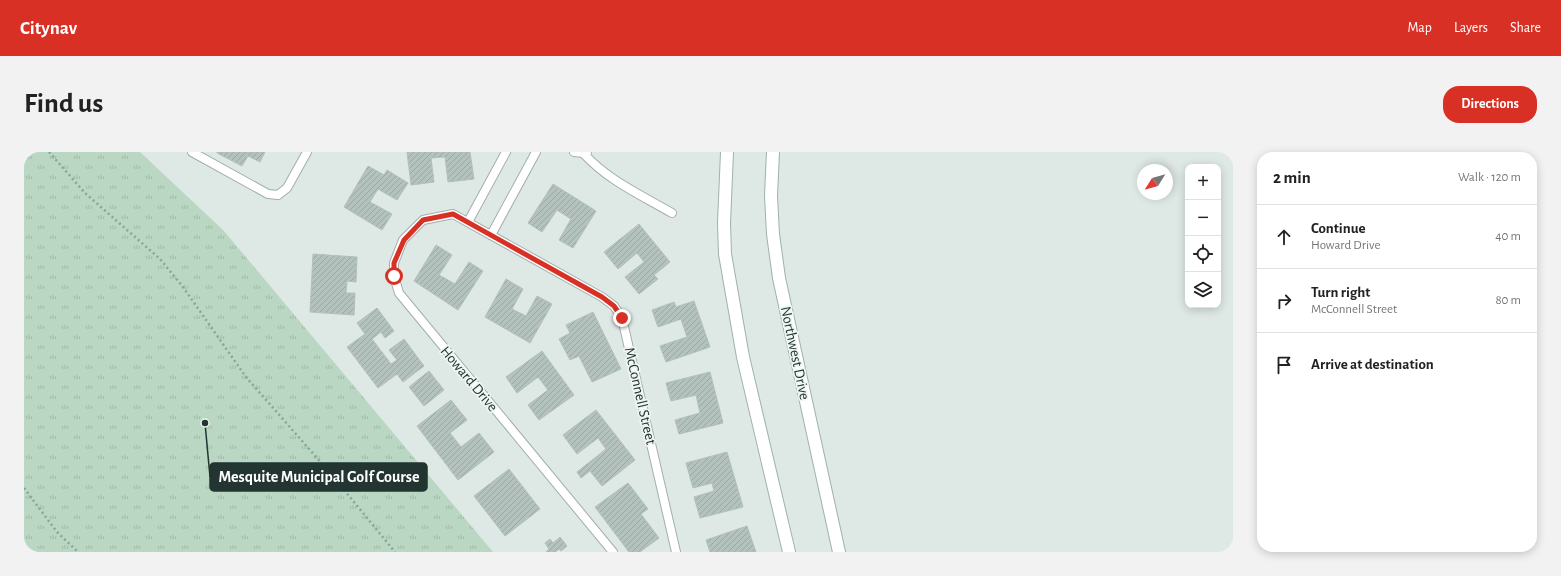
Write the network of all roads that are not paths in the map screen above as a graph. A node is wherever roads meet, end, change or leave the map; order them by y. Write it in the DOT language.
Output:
graph roads {
  1 [pos="192,152"];
  2 [pos="307,152"];
  3 [pos="506,152"];
  4 [pos="536,152"];
  5 [pos="574,152"];
  6 [pos="727,152"];
  7 [pos="773,152"];
  8 [pos="585,153"];
  9 [pos="672,213"];
  10 [pos="453,214"];
  11 [pos="468,222"];
  12 [pos="491,235"];
  13 [pos="612,552"];
  14 [pos="676,552"];
  15 [pos="789,552"];
  16 [pos="839,552"];
  1 -- 2 [label="lane"];
  3 -- 11 [label="lane"];
  4 -- 12 [label="lane"];
  5 -- 8 [label="lane"];
  6 -- 15 [label="main road"];
  7 -- 16 [label="main road, Northwest Drive"];
  8 -- 9 [label="lane"];
  10 -- 11 [label="lane, McConnell Street"];
  10 -- 13 [label="lane, Howard Drive"];
  11 -- 12 [label="lane, McConnell Street"];
  12 -- 14 [label="lane, McConnell Street"];
}
